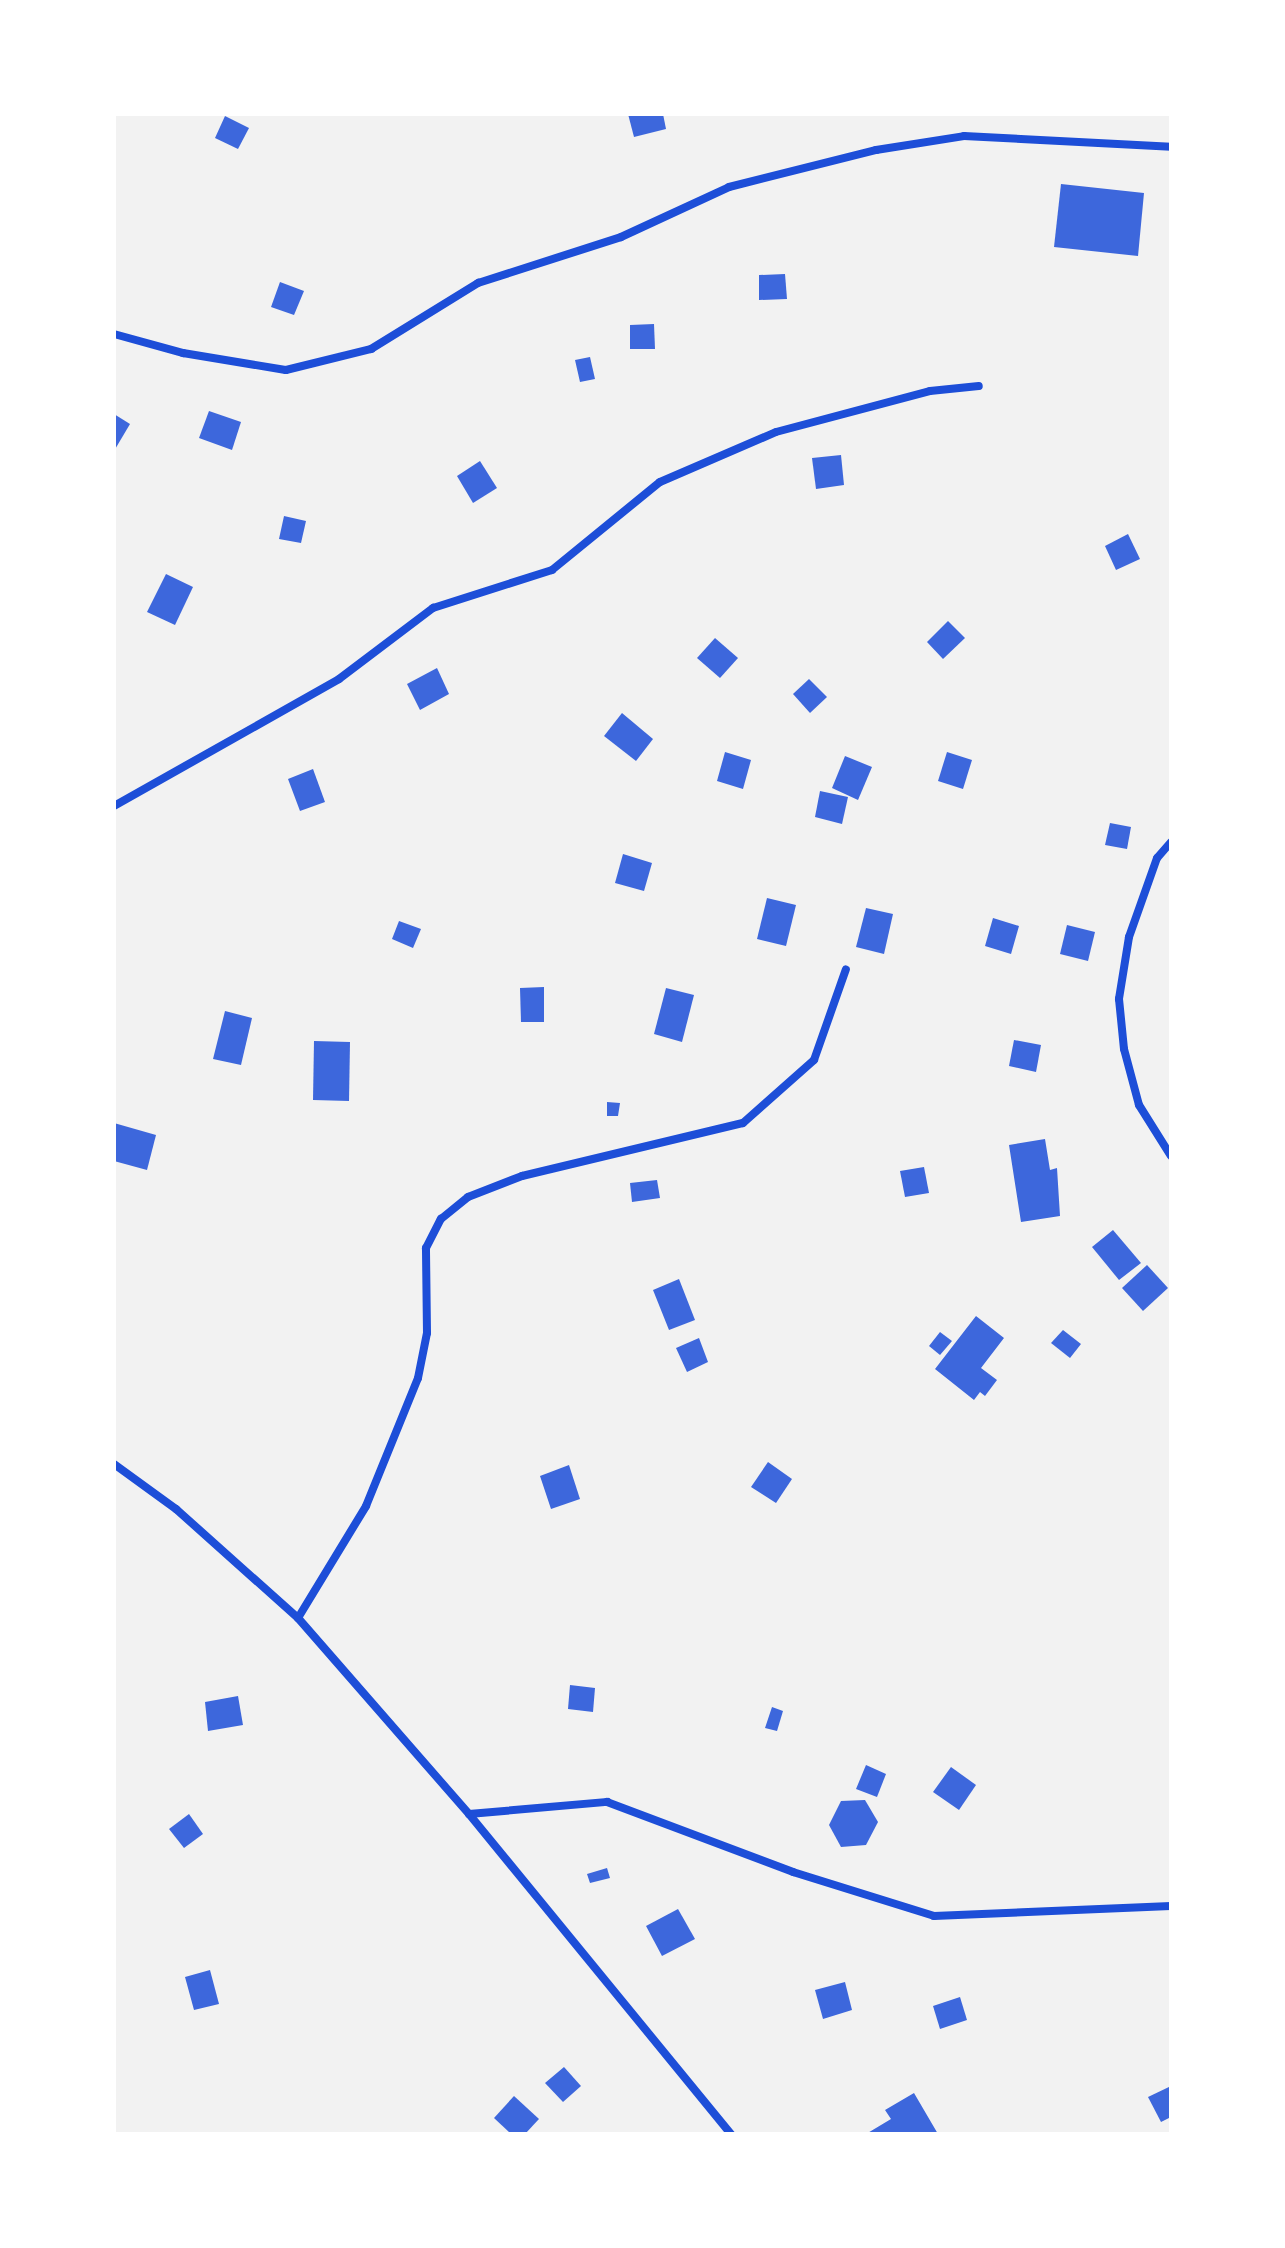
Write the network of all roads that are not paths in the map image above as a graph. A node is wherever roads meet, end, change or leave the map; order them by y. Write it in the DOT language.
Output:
graph roads {
  1 [pos="1171,147"];
  2 [pos="114,334"];
  3 [pos="979,386"];
  4 [pos="114,806"];
  5 [pos="1171,842"];
  6 [pos="846,969"];
  7 [pos="1171,1156"];
  8 [pos="114,1464"];
  9 [pos="298,1618"];
  10 [pos="469,1814"];
  11 [pos="1171,1906"];
  12 [pos="731,2134"];
  1 -- 2 [label="street"];
  3 -- 4 [label="street"];
  5 -- 7 [label="street"];
  6 -- 9 [label="street"];
  8 -- 9 [label="street"];
  9 -- 10 [label="street"];
  10 -- 11 [label="street"];
  10 -- 12 [label="street"];
}
